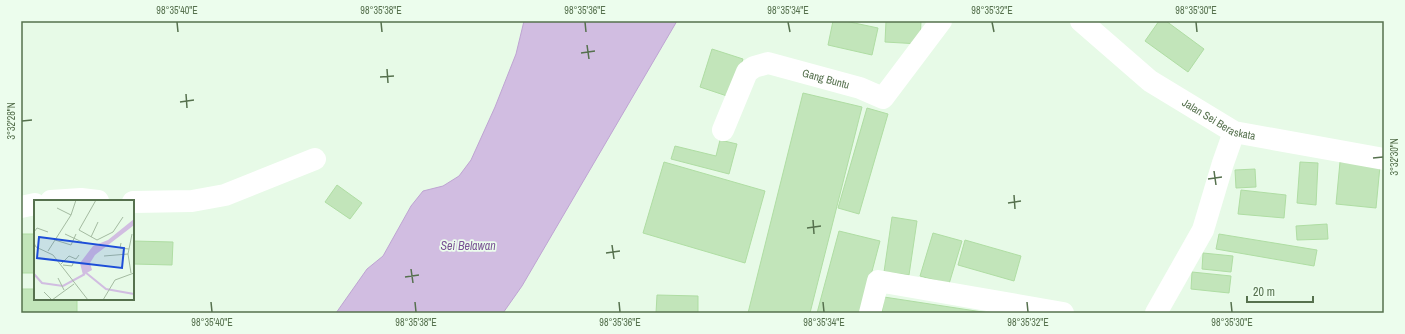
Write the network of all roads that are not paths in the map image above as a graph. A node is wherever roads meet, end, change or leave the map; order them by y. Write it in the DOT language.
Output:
graph roads {
  1 [pos="941,21"];
  2 [pos="1081,21"];
  3 [pos="723,130"];
  4 [pos="1234,132"];
  5 [pos="315,159"];
  6 [pos="1384,159"];
  7 [pos="66,200"];
  8 [pos="90,200"];
  9 [pos="134,202"];
  10 [pos="34,204"];
  11 [pos="21,207"];
  12 [pos="870,313"];
  13 [pos="1063,313"];
  14 [pos="1156,313"];
  1 -- 3 [label="street, Gang Buntu"];
  2 -- 4 [label="street, Jalan Sei Beraskata"];
  4 -- 6 [label="street, Jalan Sei Beraskata"];
  4 -- 14 [label="street"];
  5 -- 9 [label="street"];
  7 -- 8 [label="street"];
  10 -- 11 [label="street"];
  12 -- 13 [label="street"];
}
